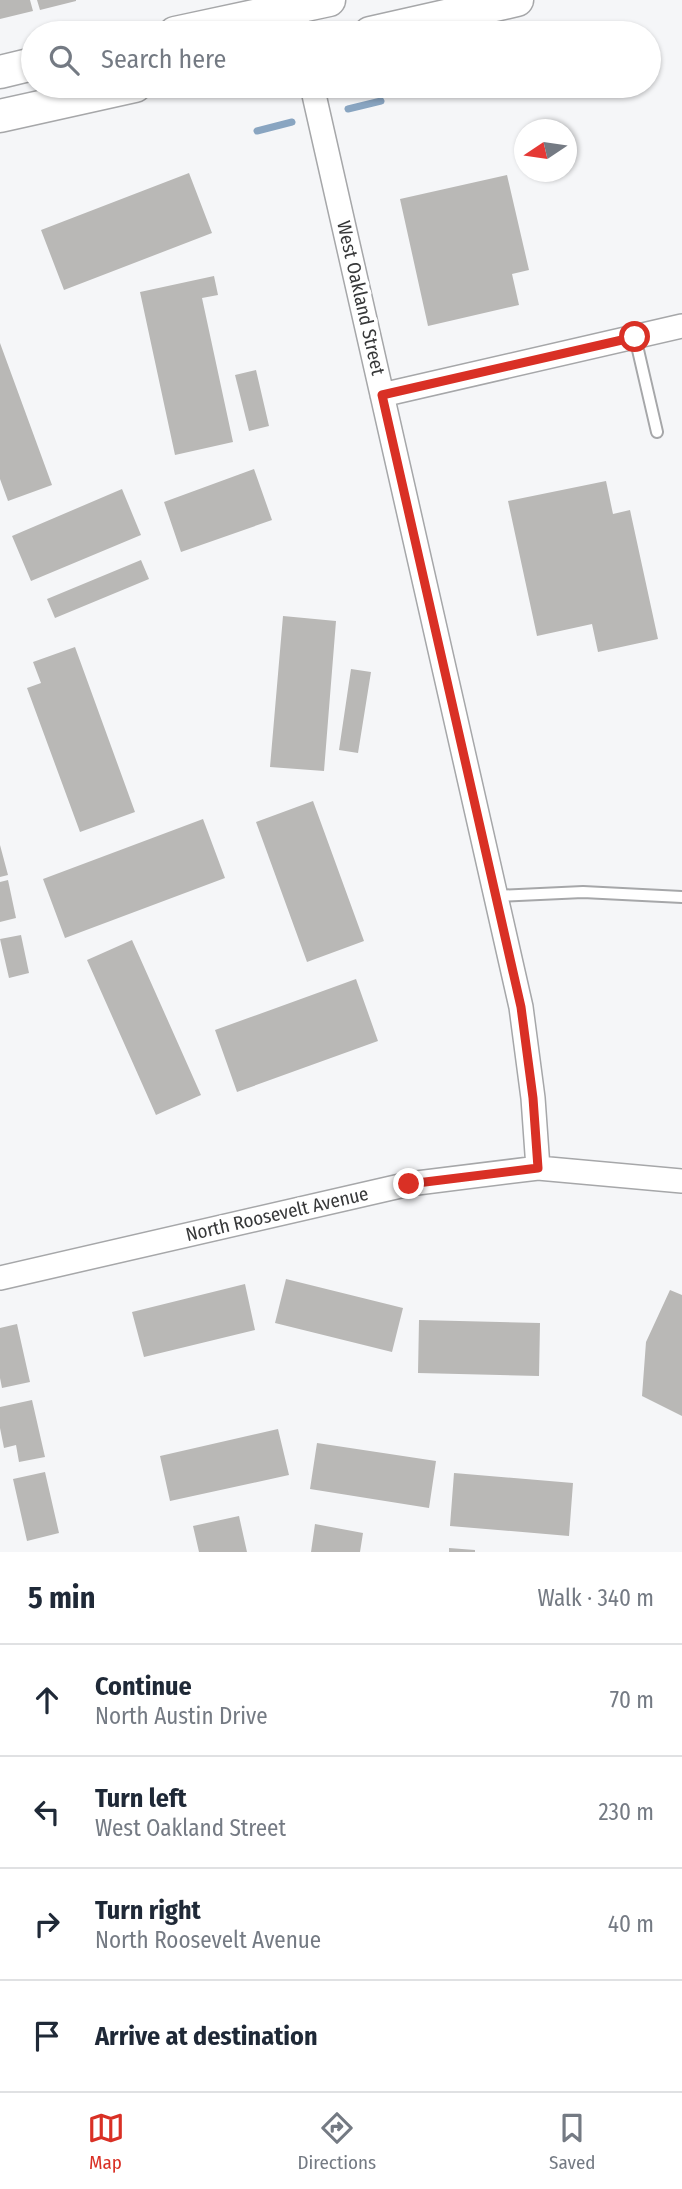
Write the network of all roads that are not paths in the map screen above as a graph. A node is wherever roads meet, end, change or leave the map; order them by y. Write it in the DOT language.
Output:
graph roads {
  1 [pos="329,0"];
  2 [pos="517,0"];
  3 [pos="297,21"];
  4 [pos="423,21"];
  5 [pos="21,67"];
  6 [pos="0,72"];
  7 [pos="81,98"];
  8 [pos="315,98"];
  9 [pos="0,116"];
  10 [pos="682,327"];
  11 [pos="635,337"];
  12 [pos="382,395"];
  13 [pos="657,432"];
  14 [pos="496,897"];
  15 [pos="682,897"];
  16 [pos="538,1168"];
  17 [pos="682,1181"];
  18 [pos="0,1278"];
  1 -- 3 [label="main road"];
  2 -- 4 [label="main road"];
  5 -- 6 [label="main road"];
  7 -- 9 [label="main road"];
  8 -- 12 [label="street, West Oakland Street"];
  10 -- 11 [label="street"];
  11 -- 12 [label="street"];
  11 -- 13 [label="lane"];
  12 -- 14 [label="street, West Oakland Street"];
  14 -- 15 [label="lane"];
  14 -- 16 [label="street, West Oakland Street"];
  16 -- 17 [label="street, North Roosevelt Avenue"];
  16 -- 18 [label="street, North Roosevelt Avenue"];
}
